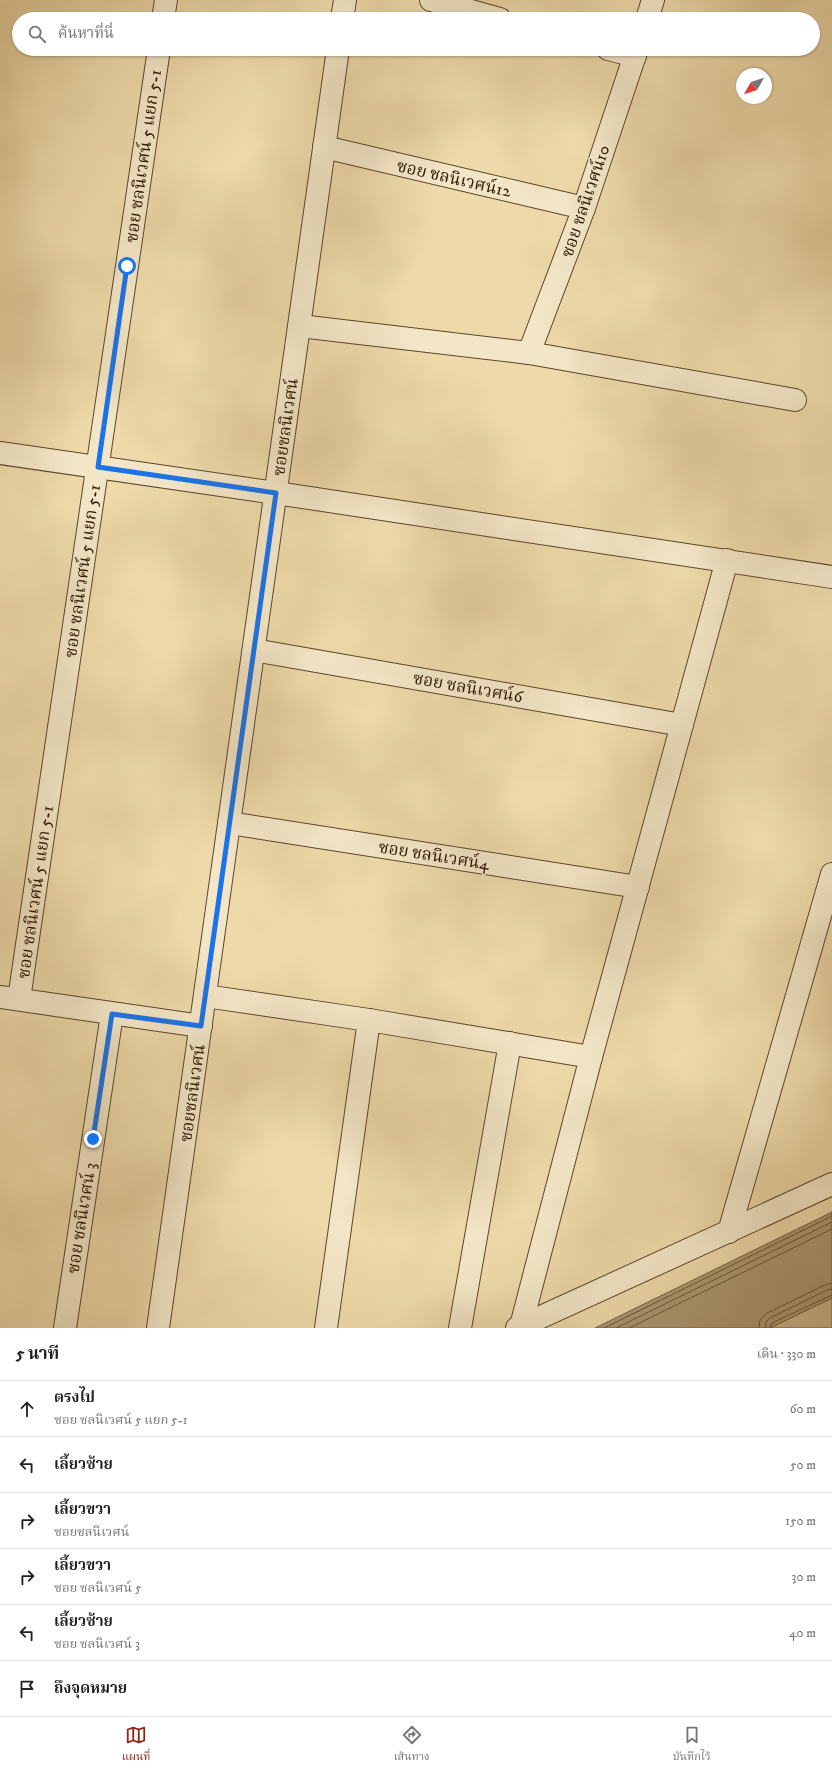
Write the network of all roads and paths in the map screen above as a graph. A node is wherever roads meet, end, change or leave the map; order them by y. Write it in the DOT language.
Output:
graph roads {
  1 [pos="166,0"];
  2 [pos="345,0"];
  3 [pos="431,0"];
  4 [pos="653,0"];
  5 [pos="165,12"];
  6 [pos="343,12"];
  7 [pos="475,12"];
  8 [pos="649,12"];
  9 [pos="158,56"];
  10 [pos="337,56"];
  11 [pos="635,56"];
  12 [pos="324,147"];
  13 [pos="584,208"];
  14 [pos="300,326"];
  15 [pos="529,352"];
  16 [pos="794,400"];
  17 [pos="0,453"];
  18 [pos="98,467"];
  19 [pos="276,493"];
  20 [pos="727,560"];
  21 [pos="832,577"];
  22 [pos="254,650"];
  23 [pos="682,725"];
  24 [pos="229,823"];
  25 [pos="832,874"];
  26 [pos="638,887"];
  27 [pos="205,996"];
  28 [pos="9,998"];
  29 [pos="112,1014"];
  30 [pos="370,1020"];
  31 [pos="201,1026"];
  32 [pos="510,1043"];
  33 [pos="592,1056"];
  34 [pos="832,1184"];
  35 [pos="729,1232"];
  36 [pos="519,1327"];
  37 [pos="65,1328"];
  38 [pos="158,1328"];
  39 [pos="326,1328"];
  40 [pos="460,1328"];
  1 -- 5 [label="street"];
  2 -- 6 [label="street"];
  3 -- 7 [label="street"];
  4 -- 8 [label="street"];
  9 -- 18 [label="street, ซอย ชลนิเวศน์ 5 แยก 5-1"];
  10 -- 12 [label="street, ซอยชลนิเวศน์"];
  11 -- 13 [label="street, ซอย ชลนิเวศน์10"];
  12 -- 13 [label="street, ซอย ชลนิเวศน์12"];
  12 -- 14 [label="street, ซอยชลนิเวศน์"];
  13 -- 15 [label="street, ซอย ชลนิเวศน์10"];
  14 -- 15 [label="street"];
  14 -- 19 [label="street, ซอยชลนิเวศน์"];
  15 -- 16 [label="street"];
  17 -- 18 [label="street"];
  18 -- 19 [label="street"];
  18 -- 28 [label="street, ซอย ชลนิเวศน์ 5 แยก 5-1"];
  19 -- 20 [label="street"];
  19 -- 22 [label="street, ซอยชลนิเวศน์"];
  20 -- 21 [label="street"];
  20 -- 23 [label="street"];
  22 -- 23 [label="street, ซอย ชลนิเวศน์6"];
  22 -- 24 [label="street, ซอยชลนิเวศน์"];
  23 -- 26 [label="street"];
  24 -- 26 [label="street, ซอย ชลนิเวศน์4"];
  24 -- 27 [label="street, ซอยชลนิเวศน์"];
  25 -- 35 [label="street"];
  26 -- 33 [label="street"];
  27 -- 30 [label="street"];
  27 -- 31 [label="street, ซอยชลนิเวศน์"];
  28 -- 29 [label="street"];
  29 -- 31 [label="street"];
  29 -- 37 [label="street, ซอย ชลนิเวศน์ 3"];
  30 -- 32 [label="street"];
  30 -- 39 [label="street"];
  31 -- 38 [label="street, ซอยชลนิเวศน์"];
  32 -- 33 [label="street"];
  32 -- 40 [label="street"];
  33 -- 36 [label="street"];
  34 -- 35 [label="street"];
  35 -- 36 [label="street"];
}
